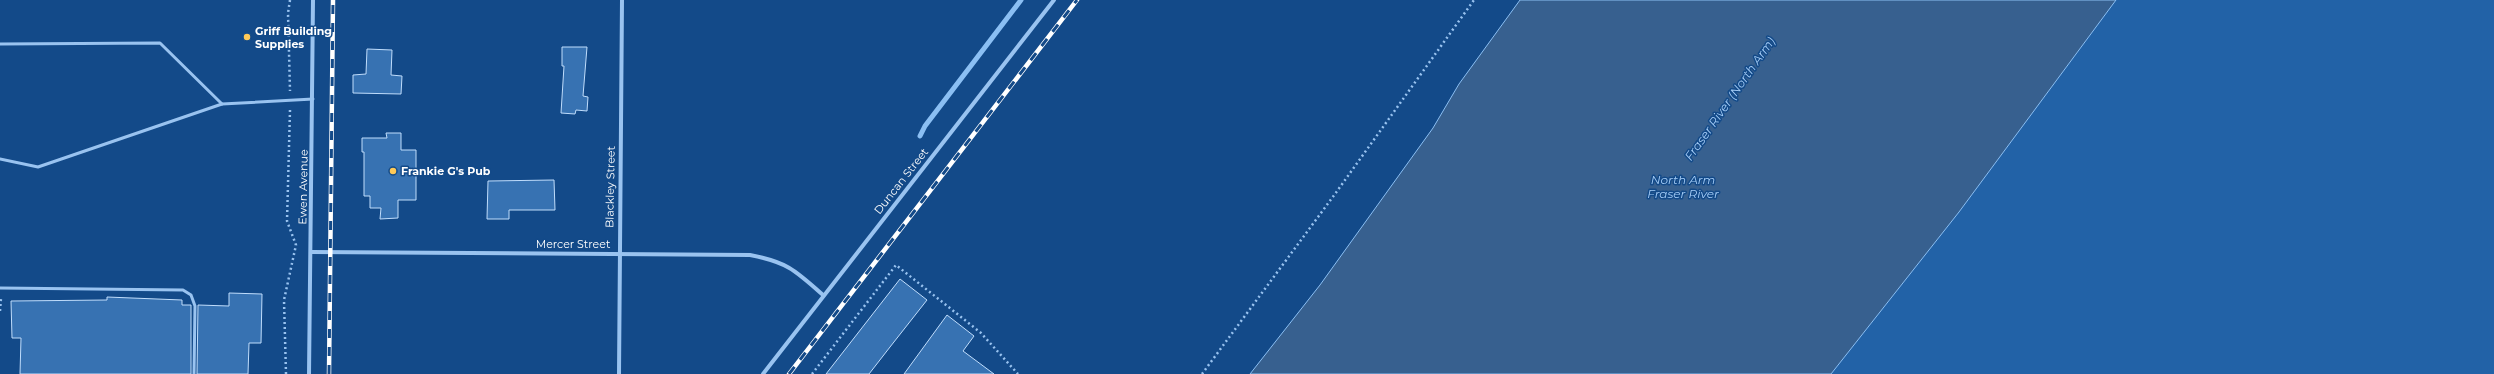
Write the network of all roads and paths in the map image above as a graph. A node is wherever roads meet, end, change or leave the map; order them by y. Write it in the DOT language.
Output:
graph roads {
  1 [pos="290,0"];
  2 [pos="313,0"];
  3 [pos="622,0"];
  4 [pos="1054,0"];
  5 [pos="1474,0"];
  6 [pos="0,44"];
  7 [pos="290,84"];
  8 [pos="313,99"];
  9 [pos="222,104"];
  10 [pos="290,117"];
  11 [pos="0,159"];
  12 [pos="311,252"];
  13 [pos="618,253"];
  14 [pos="0,288"];
  15 [pos="823,295"];
  16 [pos="194,374"];
  17 [pos="286,374"];
  18 [pos="309,374"];
  19 [pos="618,374"];
  20 [pos="763,374"];
  21 [pos="812,374"];
  22 [pos="1018,374"];
  23 [pos="1202,374"];
  1 -- 7 [label="path"];
  2 -- 8 [label="street, Ewen Avenue"];
  3 -- 13 [label="street, Blackley Street"];
  4 -- 15 [label="street, Duncan Street"];
  5 -- 23 [label="path"];
  6 -- 9 [label="lane"];
  8 -- 9 [label="lane"];
  8 -- 12 [label="street, Ewen Avenue"];
  9 -- 11 [label="lane"];
  10 -- 17 [label="path"];
  12 -- 13 [label="street, Mercer Street"];
  12 -- 18 [label="street, Ewen Avenue"];
  13 -- 15 [label="street, Mercer Street"];
  13 -- 19 [label="street, Blackley Street"];
  14 -- 16 [label="lane"];
  15 -- 20 [label="street, Duncan Street"];
  21 -- 22 [label="path"];
}
